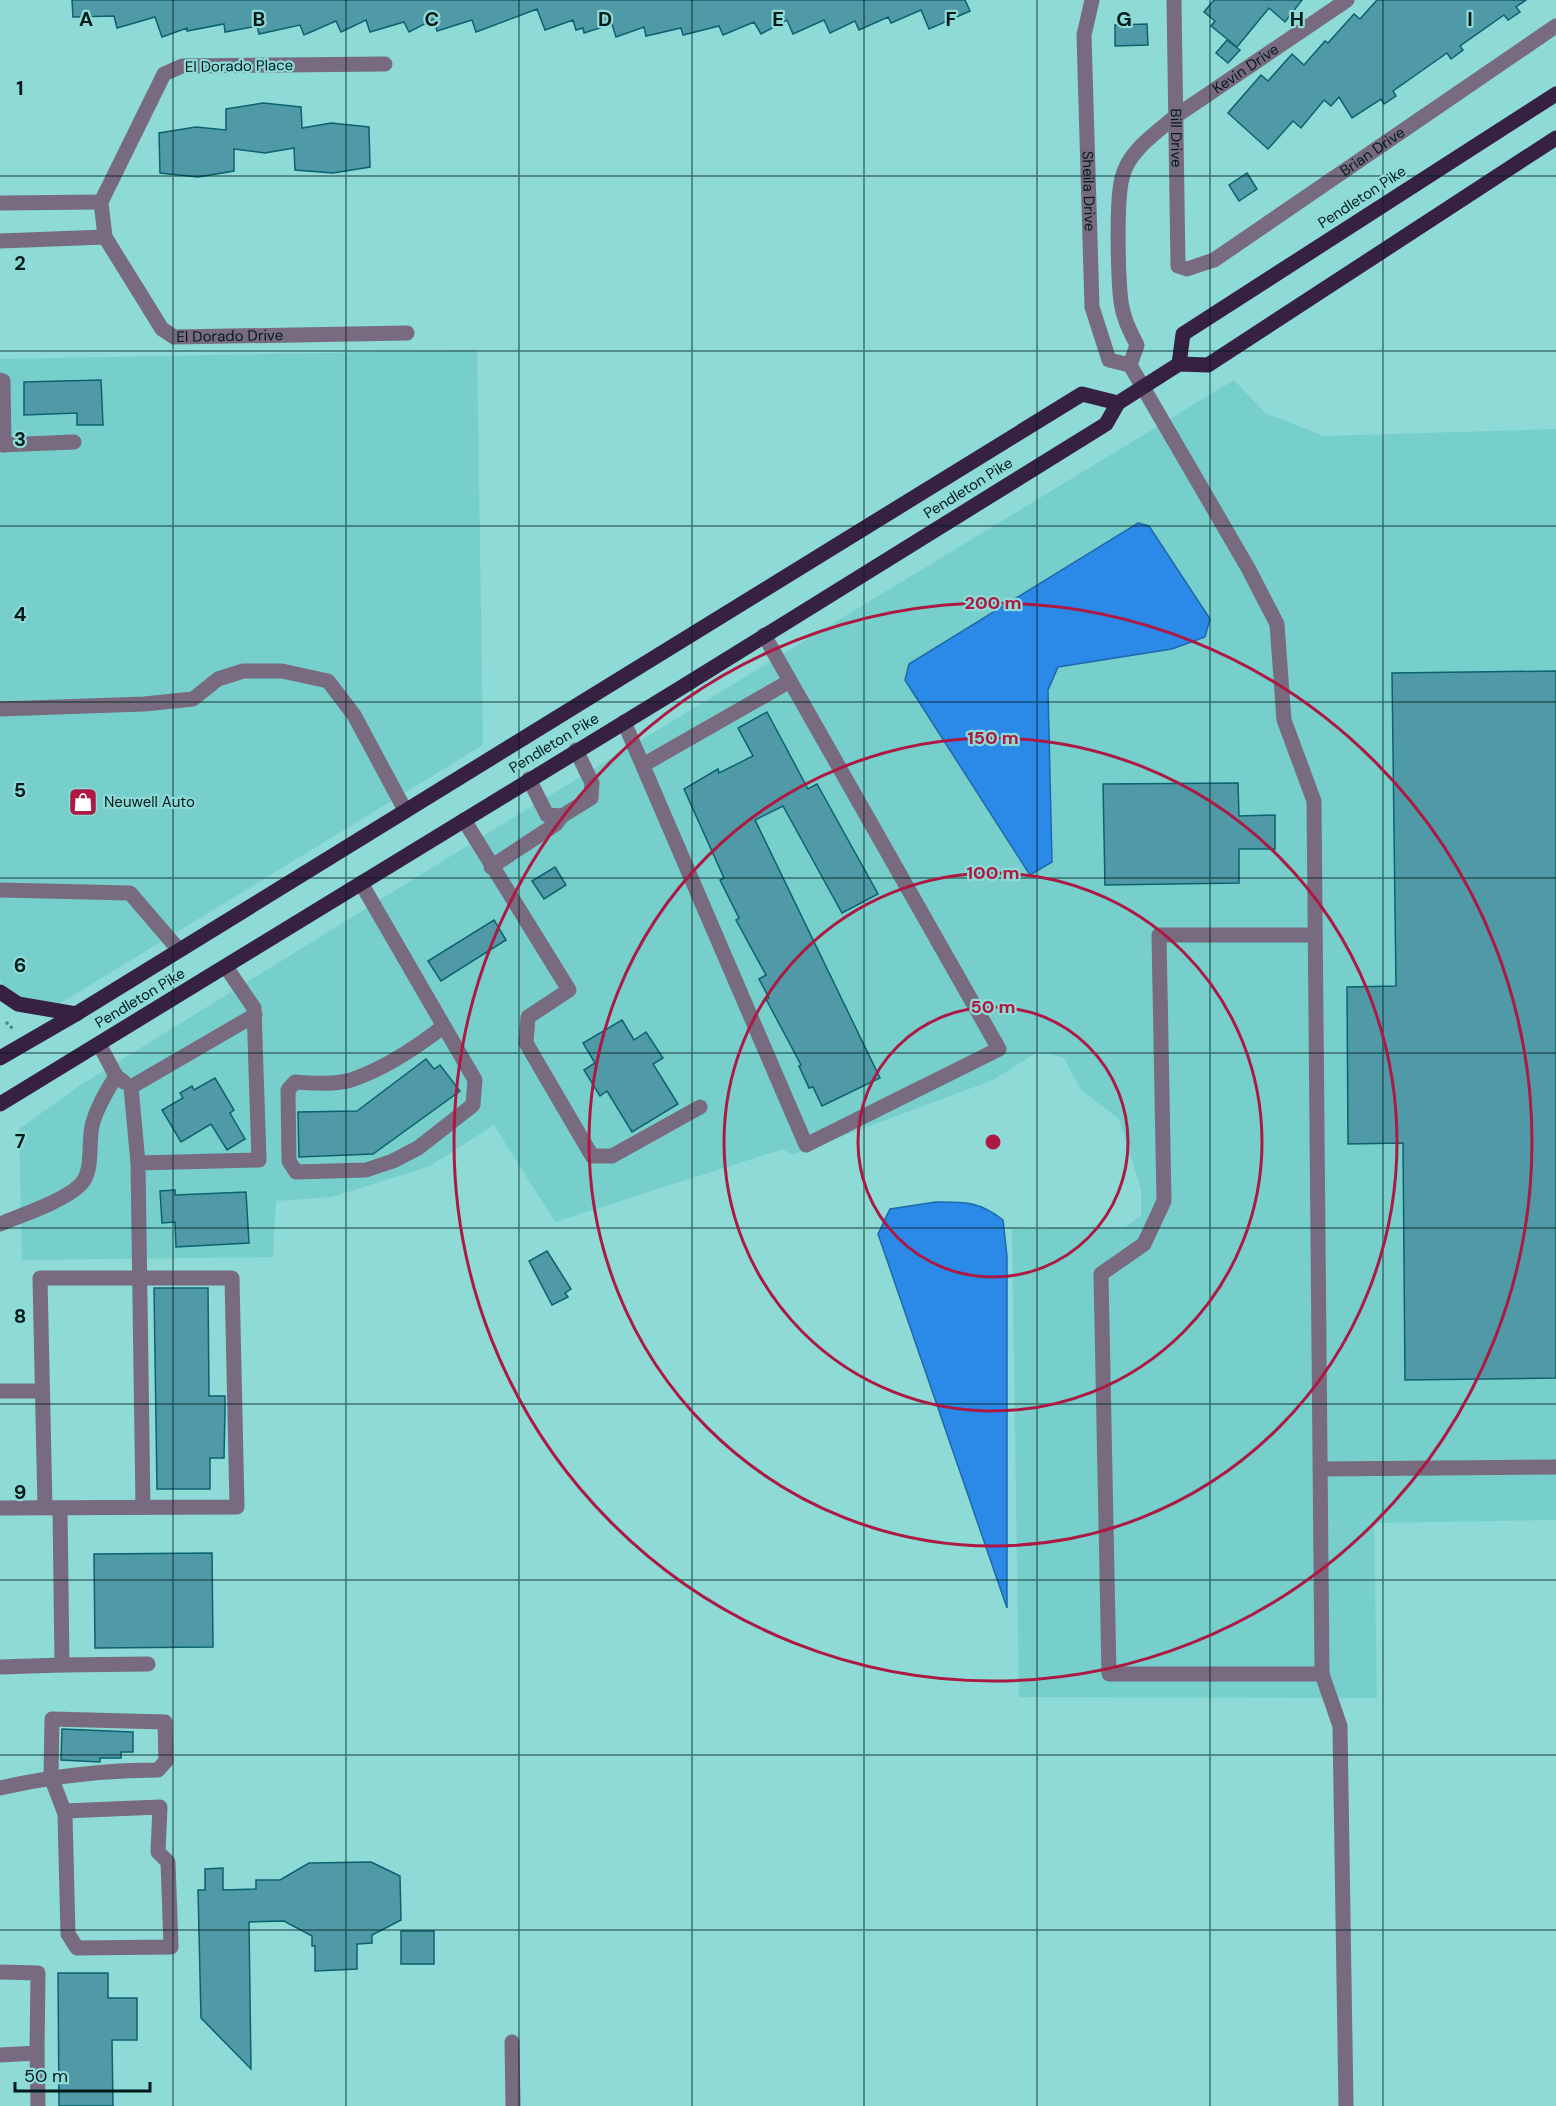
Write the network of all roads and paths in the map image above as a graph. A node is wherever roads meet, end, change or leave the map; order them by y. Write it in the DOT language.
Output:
graph roads {
  1 [pos="1092,0"];
  2 [pos="1174,0"];
  3 [pos="1347,0"];
  4 [pos="1556,26"];
  5 [pos="385,64"];
  6 [pos="1556,94"];
  7 [pos="1176,116"];
  8 [pos="1556,138"];
  9 [pos="101,202"];
  10 [pos="0,203"];
  11 [pos="105,237"];
  12 [pos="0,241"];
  13 [pos="1187,269"];
  14 [pos="407,333"];
  15 [pos="1179,364"];
  16 [pos="1130,365"];
  17 [pos="0,380"];
  18 [pos="1142,388"];
  19 [pos="1118,403"];
  20 [pos="74,442"];
  21 [pos="2,445"];
  22 [pos="764,635"];
  23 [pos="790,681"];
  24 [pos="0,709"];
  25 [pos="624,722"];
  26 [pos="576,750"];
  27 [pos="643,765"];
  28 [pos="530,779"];
  29 [pos="405,810"];
  30 [pos="562,816"];
  31 [pos="464,820"];
  32 [pos="491,867"];
  33 [pos="361,883"];
  34 [pos="0,890"];
  35 [pos="1315,935"];
  36 [pos="179,950"];
  37 [pos="226,967"];
  38 [pos="0,992"];
  39 [pos="76,1014"];
  40 [pos="255,1015"];
  41 [pos="6,1022"];
  42 [pos="444,1026"];
  43 [pos="14,1030"];
  44 [pos="99,1044"];
  45 [pos="0,1058"];
  46 [pos="116,1076"];
  47 [pos="131,1087"];
  48 [pos="0,1104"];
  49 [pos="700,1107"];
  50 [pos="138,1163"];
  51 [pos="0,1224"];
  52 [pos="140,1278"];
  53 [pos="0,1391"];
  54 [pos="42,1391"];
  55 [pos="1556,1467"];
  56 [pos="1320,1469"];
  57 [pos="143,1507"];
  58 [pos="0,1508"];
  59 [pos="52,1508"];
  60 [pos="148,1664"];
  61 [pos="62,1665"];
  62 [pos="0,1667"];
  63 [pos="1322,1674"];
  64 [pos="51,1777"];
  65 [pos="0,1788"];
  66 [pos="64,1811"];
  67 [pos="0,1971"];
  68 [pos="512,2042"];
  69 [pos="37,2053"];
  70 [pos="0,2055"];
  71 [pos="38,2106"];
  72 [pos="513,2106"];
  73 [pos="1346,2106"];
  1 -- 16 [label="street, Sheila Drive"];
  2 -- 7 [label="street, Bill Drive"];
  3 -- 7 [label="street, Kevin Drive"];
  4 -- 13 [label="street, Brian Drive"];
  5 -- 9 [label="street, El Dorado Place"];
  6 -- 15 [label="main road, Pendleton Pike"];
  7 -- 13 [label="street, Bill Drive"];
  7 -- 16 [label="street, Sheila Drive"];
  8 -- 15 [label="main road"];
  9 -- 10 [label="street"];
  9 -- 11 [label="street"];
  11 -- 12 [label="street"];
  11 -- 14 [label="street, El Dorado Drive"];
  15 -- 18 [label="main road, Pendleton Pike"];
  16 -- 18 [label="street"];
  17 -- 21 [label="street"];
  18 -- 19 [label="main road, Pendleton Pike"];
  18 -- 35 [label="street"];
  19 -- 22 [label="main road, Pendleton Pike"];
  19 -- 29 [label="main road, Pendleton Pike"];
  20 -- 21 [label="street"];
  22 -- 23 [label="street"];
  22 -- 25 [label="main road, Pendleton Pike"];
  23 -- 27 [label="street"];
  23 -- 27 [label="street"];
  24 -- 29 [label="street"];
  25 -- 26 [label="main road, Pendleton Pike"];
  25 -- 27 [label="street"];
  26 -- 28 [label="main road, Pendleton Pike"];
  26 -- 30 [label="street"];
  28 -- 30 [label="street"];
  28 -- 31 [label="main road, Pendleton Pike"];
  29 -- 36 [label="main road, Pendleton Pike"];
  30 -- 32 [label="street"];
  31 -- 32 [label="street"];
  31 -- 33 [label="main road, Pendleton Pike"];
  32 -- 49 [label="street"];
  33 -- 37 [label="main road, Pendleton Pike"];
  33 -- 42 [label="street"];
  34 -- 36 [label="street"];
  35 -- 56 [label="street"];
  35 -- 63 [label="street"];
  36 -- 39 [label="main road, Pendleton Pike"];
  37 -- 40 [label="street"];
  37 -- 44 [label="main road, Pendleton Pike"];
  38 -- 39 [label="main road"];
  39 -- 45 [label="main road, Pendleton Pike"];
  40 -- 47 [label="street"];
  40 -- 50 [label="street"];
  41 -- 43 [label="path"];
  42 -- 42 [label="street"];
  44 -- 46 [label="street"];
  44 -- 48 [label="main road, Pendleton Pike"];
  46 -- 47 [label="street"];
  46 -- 51 [label="street"];
  47 -- 50 [label="street"];
  50 -- 52 [label="street"];
  52 -- 54 [label="street"];
  52 -- 57 [label="street"];
  52 -- 57 [label="street"];
  53 -- 54 [label="street"];
  54 -- 59 [label="street"];
  55 -- 56 [label="street"];
  56 -- 63 [label="street"];
  57 -- 59 [label="street"];
  58 -- 59 [label="street"];
  59 -- 61 [label="street"];
  60 -- 61 [label="street"];
  61 -- 62 [label="street"];
  63 -- 73 [label="street"];
  64 -- 64 [label="street"];
  64 -- 65 [label="street"];
  64 -- 66 [label="street"];
  66 -- 66 [label="street"];
  67 -- 69 [label="street"];
  68 -- 72 [label="street"];
  69 -- 70 [label="street"];
  69 -- 71 [label="street"];
}
